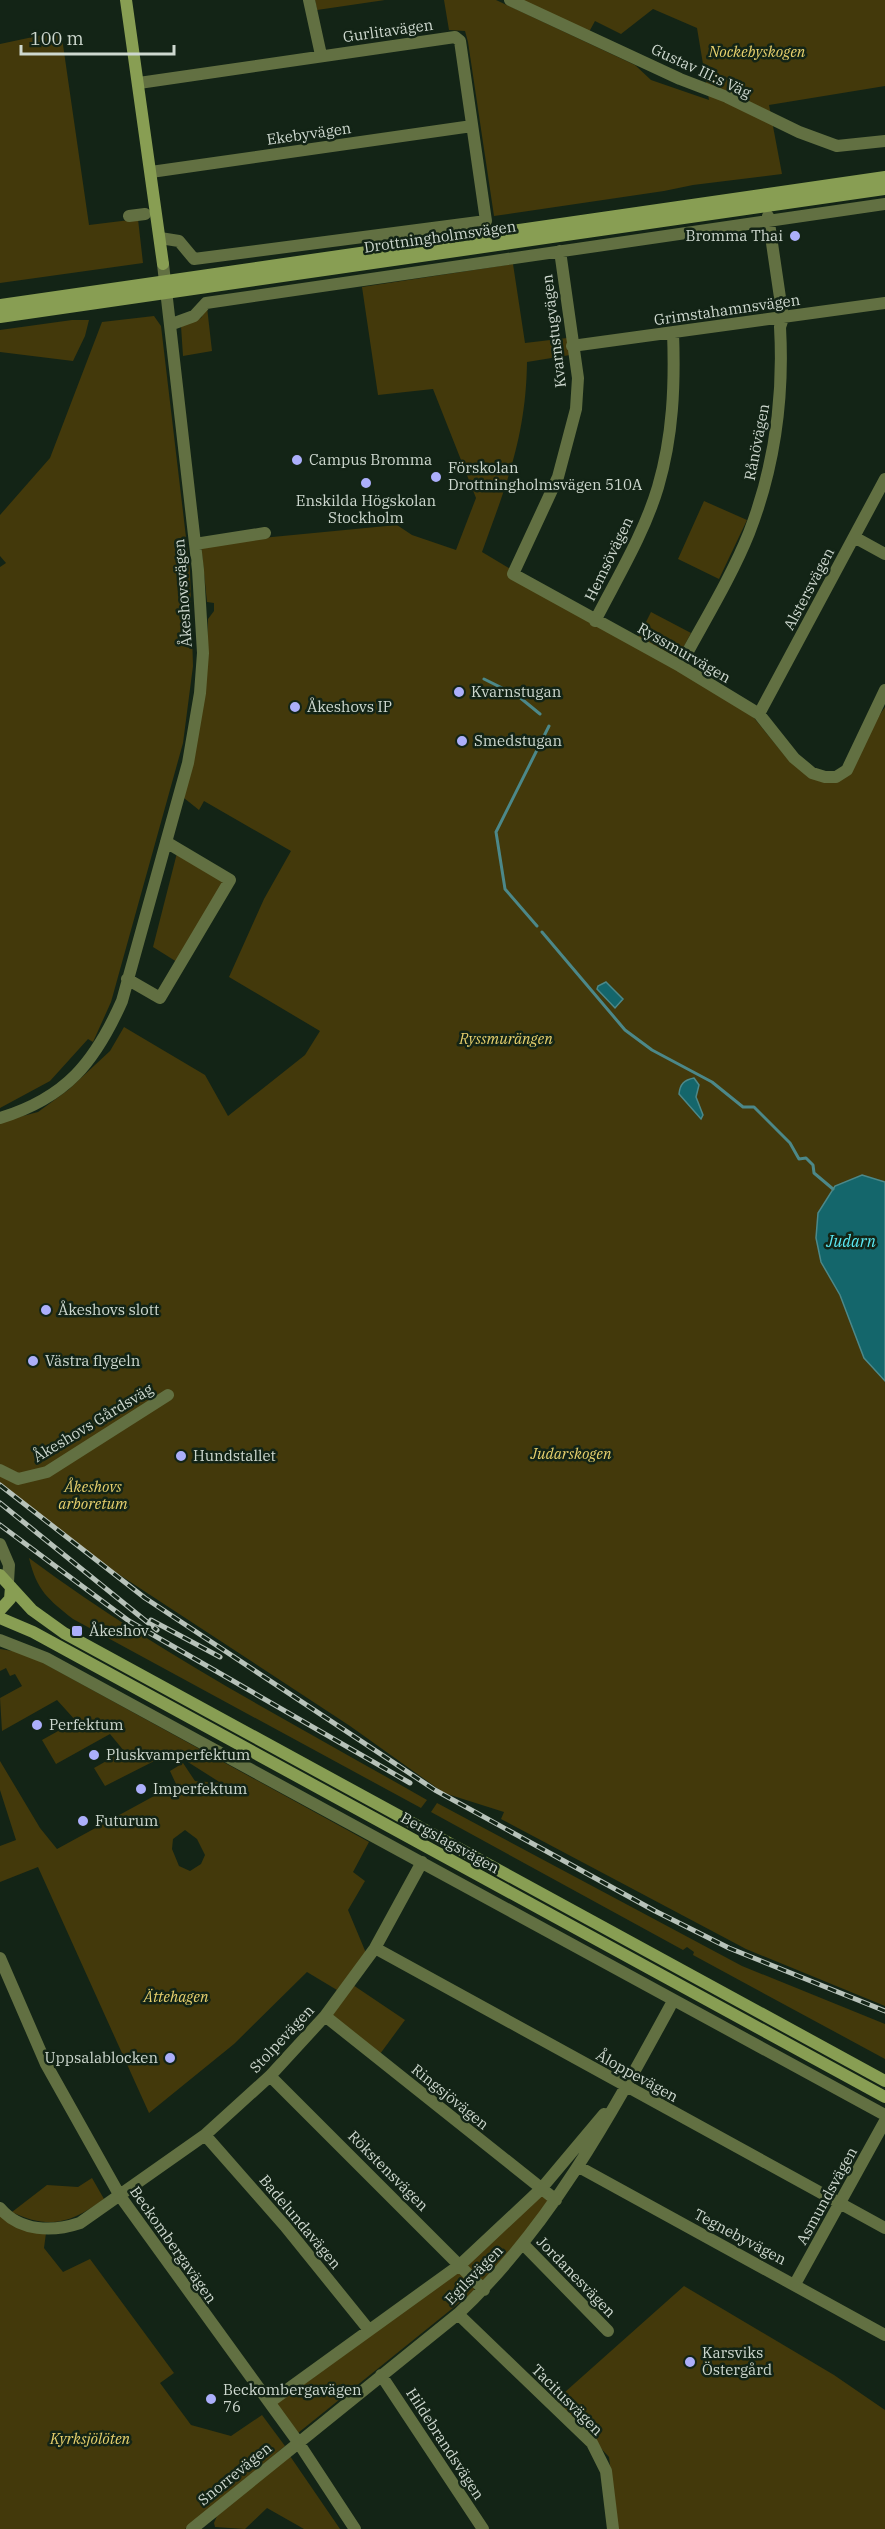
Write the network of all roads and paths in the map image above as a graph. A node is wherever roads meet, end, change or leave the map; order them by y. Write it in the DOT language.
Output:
graph roads {
  1 [pos="126,0"];
  2 [pos="309,0"];
  3 [pos="510,0"];
  4 [pos="321,55"];
  5 [pos="139,83"];
  6 [pos="472,126"];
  7 [pos="885,141"];
  8 [pos="151,172"];
  9 [pos="885,177"];
  10 [pos="885,189"];
  11 [pos="766,201"];
  12 [pos="885,204"];
  13 [pos="145,214"];
  14 [pos="129,216"];
  15 [pos="486,221"];
  16 [pos="769,222"];
  17 [pos="160,238"];
  18 [pos="560,251"];
  19 [pos="163,264"];
  20 [pos="167,286"];
  21 [pos="885,303"];
  22 [pos="0,304"];
  23 [pos="0,317"];
  24 [pos="783,318"];
  25 [pos="172,324"];
  26 [pos="673,332"];
  27 [pos="572,346"];
  28 [pos="885,479"];
  29 [pos="265,533"];
  30 [pos="855,537"];
  31 [pos="195,544"];
  32 [pos="885,554"];
  33 [pos="513,574"];
  34 [pos="595,621"];
  35 [pos="680,666"];
  36 [pos="885,690"];
  37 [pos="759,714"];
  38 [pos="166,842"];
  39 [pos="127,979"];
  40 [pos="0,1118"];
  41 [pos="168,1395"];
  42 [pos="0,1470"];
  43 [pos="2,1554"];
  44 [pos="7,1581"];
  45 [pos="0,1610"];
  46 [pos="0,1618"];
  47 [pos="0,1640"];
  48 [pos="422,1862"];
  49 [pos="375,1948"];
  50 [pos="0,1958"];
  51 [pos="673,2001"];
  52 [pos="325,2016"];
  53 [pos="270,2076"];
  54 [pos="885,2081"];
  55 [pos="626,2088"];
  56 [pos="885,2097"];
  57 [pos="885,2115"];
  58 [pos="885,2121"];
  59 [pos="205,2135"];
  60 [pos="579,2167"];
  61 [pos="541,2189"];
  62 [pos="120,2196"];
  63 [pos="556,2200"];
  64 [pos="841,2203"];
  65 [pos="0,2208"];
  66 [pos="885,2228"];
  67 [pos="523,2244"];
  68 [pos="461,2264"];
  69 [pos="795,2284"];
  70 [pos="484,2290"];
  71 [pos="458,2314"];
  72 [pos="369,2330"];
  73 [pos="608,2331"];
  74 [pos="885,2335"];
  75 [pos="381,2375"];
  76 [pos="270,2402"];
  77 [pos="298,2442"];
  78 [pos="201,2526"];
  79 [pos="355,2529"];
  80 [pos="483,2529"];
  81 [pos="613,2529"];
  1 -- 5 [label="main road, Åkeshovsvägen"];
  2 -- 4 [label="street"];
  3 -- 7 [label="street, Gustav III:s Väg"];
  4 -- 5 [label="street, Gurlitavägen"];
  4 -- 6 [label="street, Gurlitavägen"];
  5 -- 8 [label="main road, Åkeshovsvägen"];
  6 -- 8 [label="street, Ekebyvägen"];
  6 -- 15 [label="street, Gurlitavägen"];
  8 -- 17 [label="main road, Åkeshovsvägen"];
  9 -- 11 [label="main road, Drottningholmsvägen"];
  10 -- 11 [label="main road, Drottningholmsvägen"];
  11 -- 16 [label="street, Rånövägen"];
  11 -- 20 [label="main road, Drottningholmsvägen"];
  12 -- 16 [label="street, Drottningholmsvägen"];
  13 -- 14 [label="street"];
  15 -- 17 [label="street, Drottningholmsvägen"];
  16 -- 18 [label="street, Drottningholmsvägen"];
  16 -- 24 [label="street, Rånövägen"];
  17 -- 19 [label="main road, Åkeshovsvägen"];
  18 -- 25 [label="street, Drottningholmsvägen"];
  18 -- 27 [label="street, Kvarnstugvägen"];
  19 -- 20 [label="street, Åkeshovsvägen"];
  20 -- 22 [label="main road, Drottningholmsvägen"];
  20 -- 23 [label="main road, Drottningholmsvägen"];
  20 -- 25 [label="street, Åkeshovsvägen"];
  21 -- 24 [label="street, Grimstahamnsvägen"];
  24 -- 26 [label="street, Grimstahamnsvägen"];
  24 -- 35 [label="street, Rånövägen"];
  25 -- 31 [label="street, Åkeshovsvägen"];
  26 -- 27 [label="street, Grimstahamnsvägen"];
  26 -- 34 [label="street, Hemsövägen"];
  27 -- 33 [label="street, Kvarnstugvägen"];
  28 -- 30 [label="street, Alstersvägen"];
  29 -- 31 [label="street"];
  30 -- 32 [label="street"];
  30 -- 37 [label="street, Alstersvägen"];
  31 -- 38 [label="street, Åkeshovsvägen"];
  33 -- 34 [label="street, Ryssmurvägen"];
  34 -- 35 [label="street, Ryssmurvägen"];
  35 -- 37 [label="street, Ryssmurvägen"];
  36 -- 37 [label="street, Ryssmurvägen"];
  38 -- 39 [label="street, Åkeshovsvägen"];
  38 -- 39 [label="street"];
  39 -- 40 [label="street, Åkeshovsvägen"];
  41 -- 42 [label="street, Åkeshovs Gårdsväg"];
  43 -- 44 [label="street"];
  44 -- 45 [label="main road"];
  44 -- 54 [label="main road, Bergslagsvägen"];
  46 -- 56 [label="main road, Bergslagsvägen"];
  47 -- 48 [label="street, Bergslagsvägen"];
  48 -- 49 [label="street, Stolpevägen"];
  48 -- 51 [label="street, Bergslagsvägen"];
  49 -- 52 [label="street, Stolpevägen"];
  49 -- 55 [label="street, Åloppevägen"];
  50 -- 62 [label="street, Beckombergavägen"];
  51 -- 55 [label="street, Egilsvägen"];
  51 -- 57 [label="street, Bergslagsvägen"];
  52 -- 53 [label="street, Stolpevägen"];
  52 -- 61 [label="street, Ringsjövägen"];
  53 -- 59 [label="street, Stolpevägen"];
  53 -- 68 [label="street, Rökstensvägen"];
  55 -- 60 [label="street, Egilsvägen"];
  55 -- 61 [label="street, Egilsvägen"];
  55 -- 64 [label="street, Åloppevägen"];
  58 -- 64 [label="street, Asmundsvägen"];
  59 -- 62 [label="street, Stolpevägen"];
  59 -- 72 [label="street, Badelundavägen"];
  60 -- 63 [label="street, Egilsvägen"];
  60 -- 69 [label="street, Tegnebyvägen"];
  61 -- 63 [label="street, Ringsjövägen"];
  61 -- 68 [label="street, Egilsvägen"];
  62 -- 65 [label="street, Stolpevägen"];
  62 -- 76 [label="street, Beckombergavägen"];
  63 -- 67 [label="street, Egilsvägen"];
  64 -- 66 [label="street, Åloppevägen"];
  64 -- 69 [label="street, Asmundsvägen"];
  67 -- 70 [label="street, Egilsvägen"];
  67 -- 73 [label="street, Jordanesvägen"];
  68 -- 70 [label="street, Rökstensvägen"];
  68 -- 72 [label="street, Egilsvägen"];
  69 -- 74 [label="street, Tegnebyvägen"];
  70 -- 71 [label="street, Egilsvägen"];
  71 -- 75 [label="street, Egilsvägen"];
  71 -- 81 [label="street, Tacitusvägen"];
  72 -- 76 [label="street, Egilsvägen"];
  75 -- 77 [label="street, Egilsvägen"];
  75 -- 80 [label="street, Hildebrandsvägen"];
  76 -- 77 [label="street, Beckombergavägen"];
  77 -- 78 [label="street, Snorrevägen"];
  77 -- 79 [label="street, Beckombergavägen"];
}
